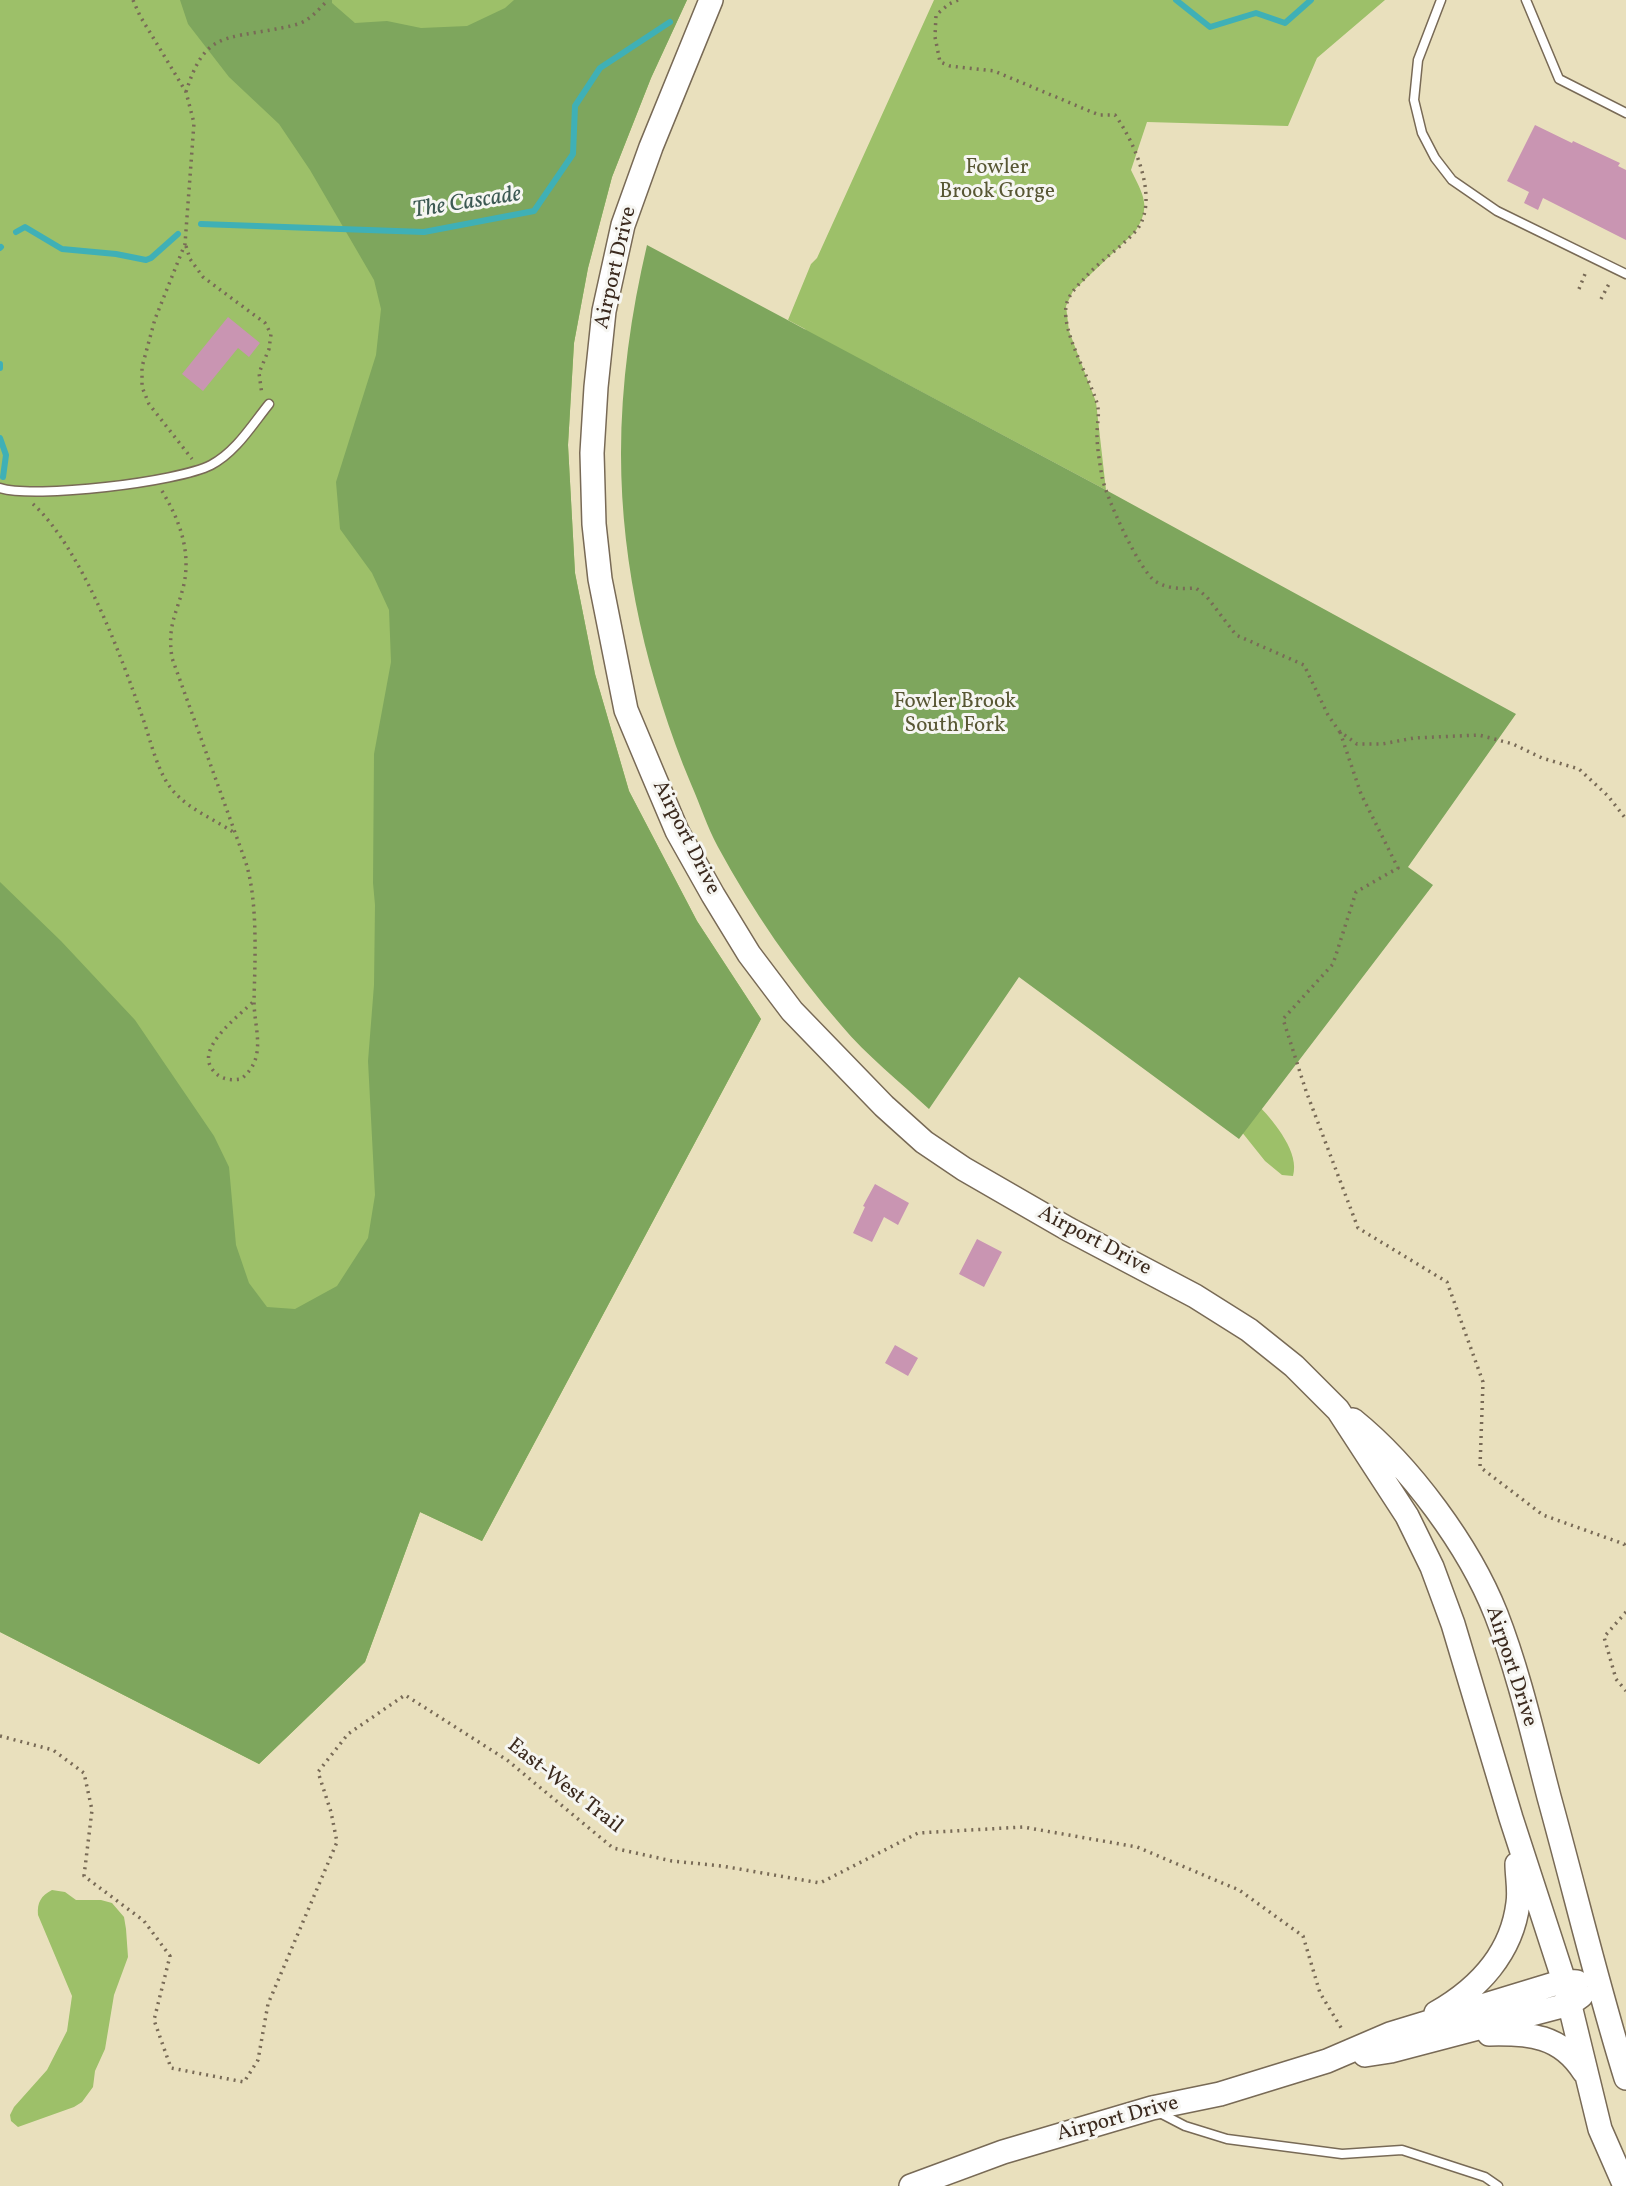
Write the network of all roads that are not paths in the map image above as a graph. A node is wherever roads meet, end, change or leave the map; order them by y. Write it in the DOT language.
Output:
graph roads {
  1 [pos="711,0"];
  2 [pos="1441,0"];
  3 [pos="1526,0"];
  4 [pos="1626,113"];
  5 [pos="1626,274"];
  6 [pos="269,404"];
  7 [pos="0,488"];
  8 [pos="1329,1401"];
  9 [pos="1504,1792"];
  10 [pos="1564,1981"];
  11 [pos="1598,1984"];
  12 [pos="1570,2004"];
  13 [pos="1390,2034"];
  14 [pos="1451,2035"];
  15 [pos="1327,2061"];
  16 [pos="1587,2078"];
  17 [pos="1626,2078"];
  18 [pos="1152,2108"];
  19 [pos="911,2186"];
  20 [pos="1498,2186"];
  21 [pos="1625,2186"];
  1 -- 8 [label="main road, Airport Drive"];
  2 -- 5 [label="lane"];
  3 -- 4 [label="lane"];
  6 -- 7 [label="lane"];
  8 -- 9 [label="main road, Airport Drive"];
  8 -- 11 [label="main road, Airport Drive"];
  9 -- 10 [label="main road, Airport Drive"];
  9 -- 13 [label="main road, Airport Drive"];
  10 -- 11 [label="main road, Airport Drive"];
  10 -- 12 [label="main road, Airport Drive"];
  10 -- 13 [label="main road, Airport Drive"];
  11 -- 12 [label="main road, Airport Drive"];
  11 -- 17 [label="main road"];
  12 -- 14 [label="main road, Airport Drive"];
  12 -- 16 [label="main road"];
  13 -- 15 [label="main road, Airport Drive"];
  14 -- 15 [label="main road, Airport Drive"];
  14 -- 16 [label="main road"];
  15 -- 18 [label="main road, Airport Drive"];
  16 -- 21 [label="main road"];
  18 -- 19 [label="main road, Airport Drive"];
  18 -- 20 [label="lane"];
}
